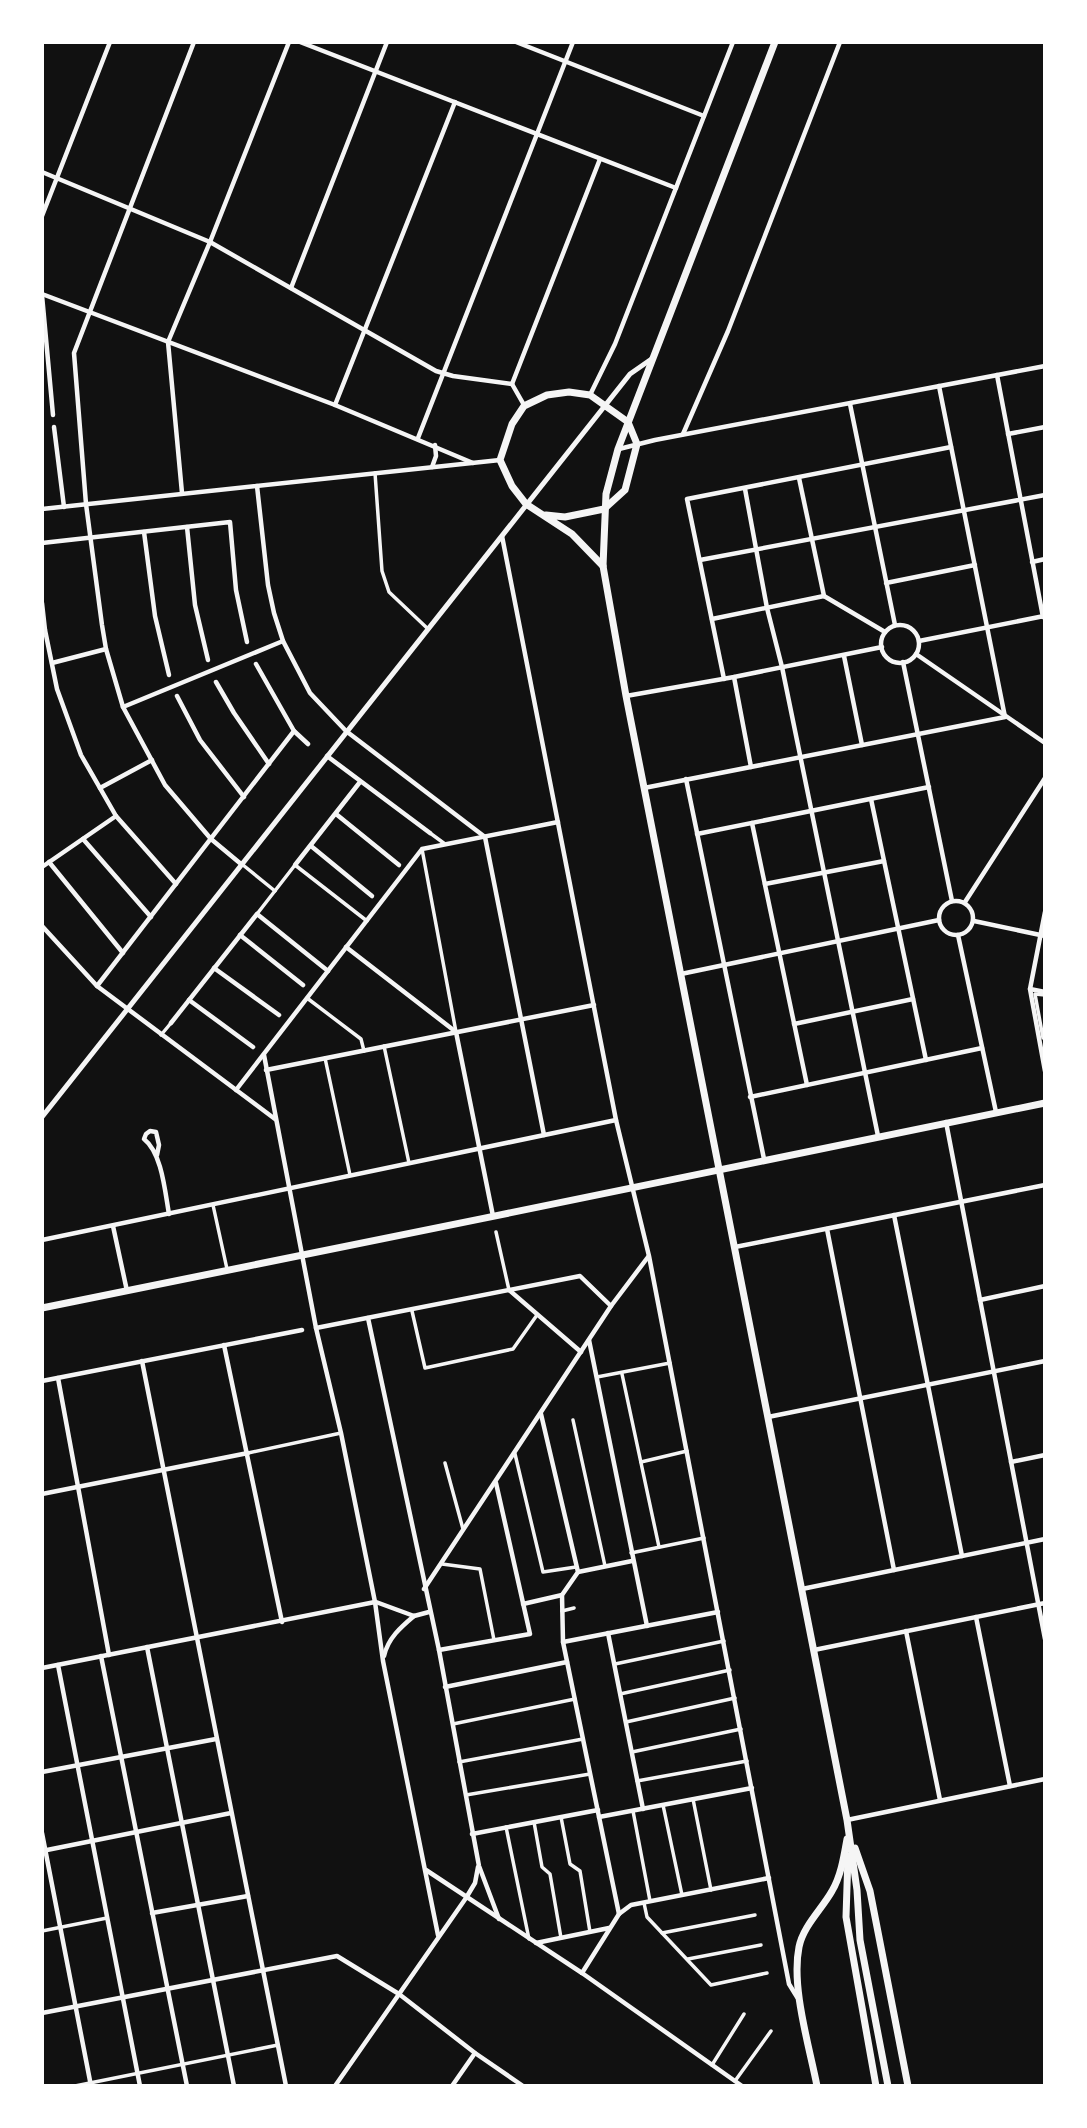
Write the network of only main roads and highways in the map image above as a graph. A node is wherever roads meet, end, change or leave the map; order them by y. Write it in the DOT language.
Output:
graph roads {
  1 [pos="775,42"];
  2 [pos="628,422"];
  3 [pos="604,509"];
  4 [pos="546,515"];
  5 [pos="603,566"];
  6 [pos="1045,1103"];
  7 [pos="719,1168"];
  8 [pos="42,1308"];
  9 [pos="849,1831"];
  10 [pos="817,2086"];
  11 [pos="876,2086"];
  12 [pos="888,2086"];
  13 [pos="908,2086"];
  1 -- 2 [label="main road"];
  2 -- 3 [label="main road"];
  2 -- 3 [label="main road"];
  2 -- 4 [label="main road"];
  3 -- 4 [label="main road"];
  3 -- 5 [label="main road"];
  4 -- 5 [label="main road"];
  5 -- 7 [label="main road"];
  6 -- 7 [label="main road"];
  7 -- 8 [label="main road"];
  7 -- 9 [label="main road"];
  9 -- 10 [label="main road"];
  9 -- 11 [label="main road"];
  9 -- 12 [label="main road"];
  9 -- 13 [label="main road"];
}
